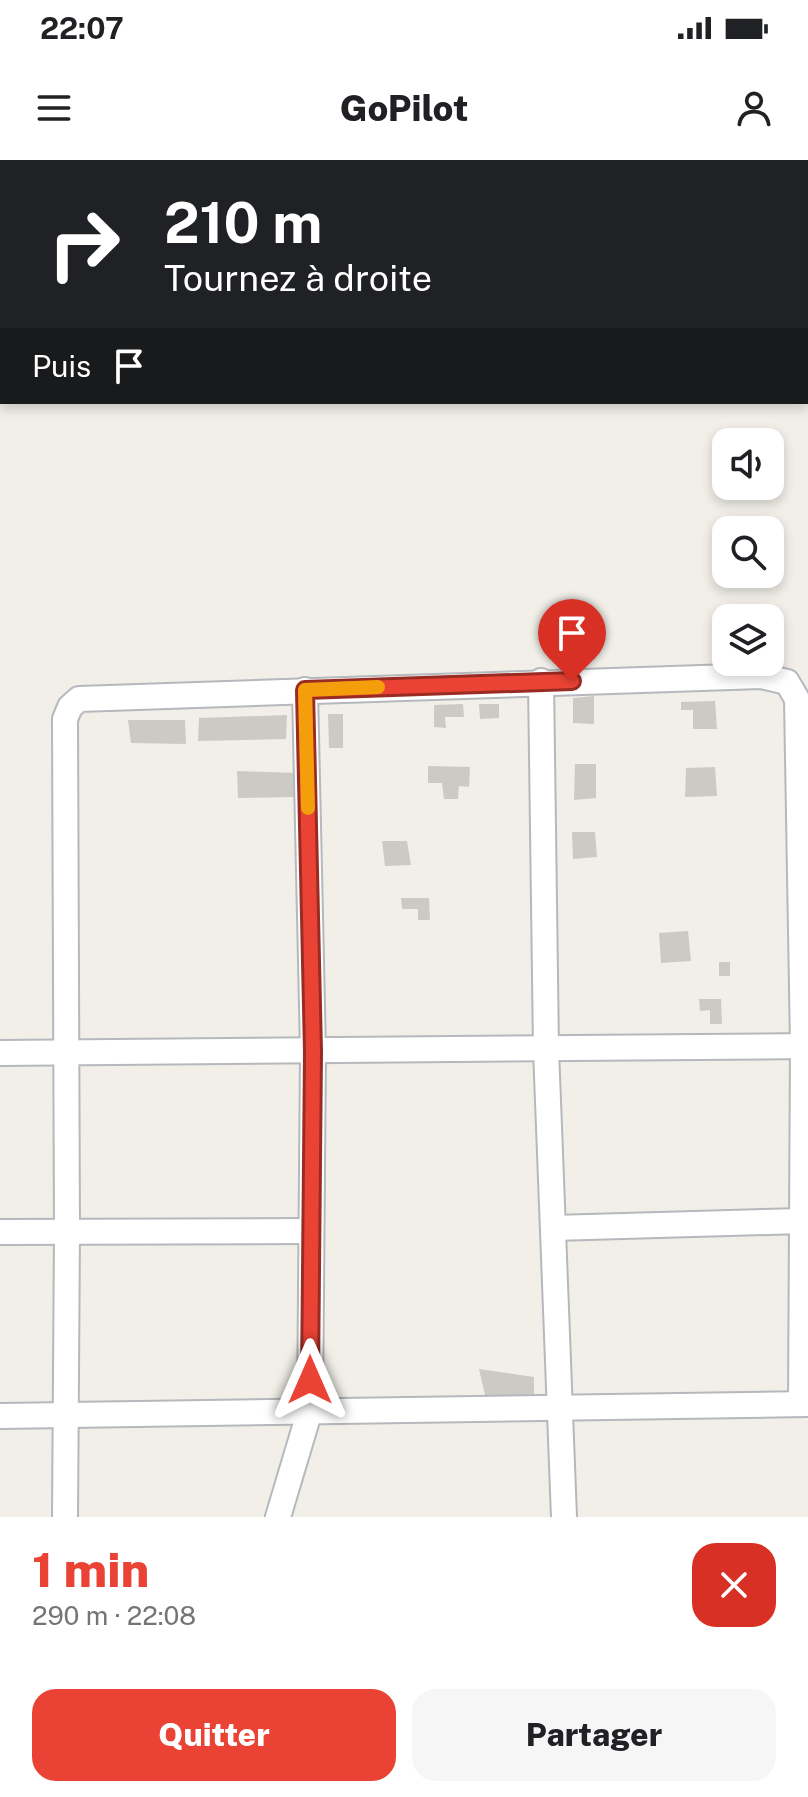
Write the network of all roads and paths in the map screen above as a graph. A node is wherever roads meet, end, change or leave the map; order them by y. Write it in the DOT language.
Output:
graph roads {
  1 [pos="541,681"];
  2 [pos="305,690"];
  3 [pos="805,1046"];
  4 [pos="546,1049"];
  5 [pos="67,1052"];
  6 [pos="313,1052"];
  7 [pos="0,1053"];
  8 [pos="802,1221"];
  9 [pos="553,1228"];
  10 [pos="67,1231"];
  11 [pos="311,1231"];
  12 [pos="0,1232"];
  13 [pos="805,1404"];
  14 [pos="560,1407"];
  15 [pos="310,1410"];
  16 [pos="0,1416"];
  17 [pos="64,1416"];
  18 [pos="65,1517"];
  19 [pos="278,1517"];
  20 [pos="564,1517"];
  1 -- 2 [label="street"];
  1 -- 3 [label="street"];
  1 -- 4 [label="street"];
  2 -- 5 [label="street"];
  2 -- 6 [label="street"];
  3 -- 4 [label="street"];
  3 -- 8 [label="street"];
  4 -- 6 [label="street"];
  4 -- 9 [label="street"];
  5 -- 6 [label="street"];
  5 -- 7 [label="street"];
  5 -- 10 [label="street"];
  6 -- 11 [label="street"];
  8 -- 9 [label="street"];
  8 -- 13 [label="street"];
  9 -- 14 [label="street"];
  10 -- 11 [label="street"];
  10 -- 12 [label="street"];
  10 -- 17 [label="street"];
  11 -- 15 [label="street"];
  13 -- 14 [label="street"];
  14 -- 15 [label="street"];
  14 -- 20 [label="street"];
  15 -- 17 [label="street"];
  15 -- 19 [label="street"];
  16 -- 17 [label="street"];
  17 -- 18 [label="street"];
}
